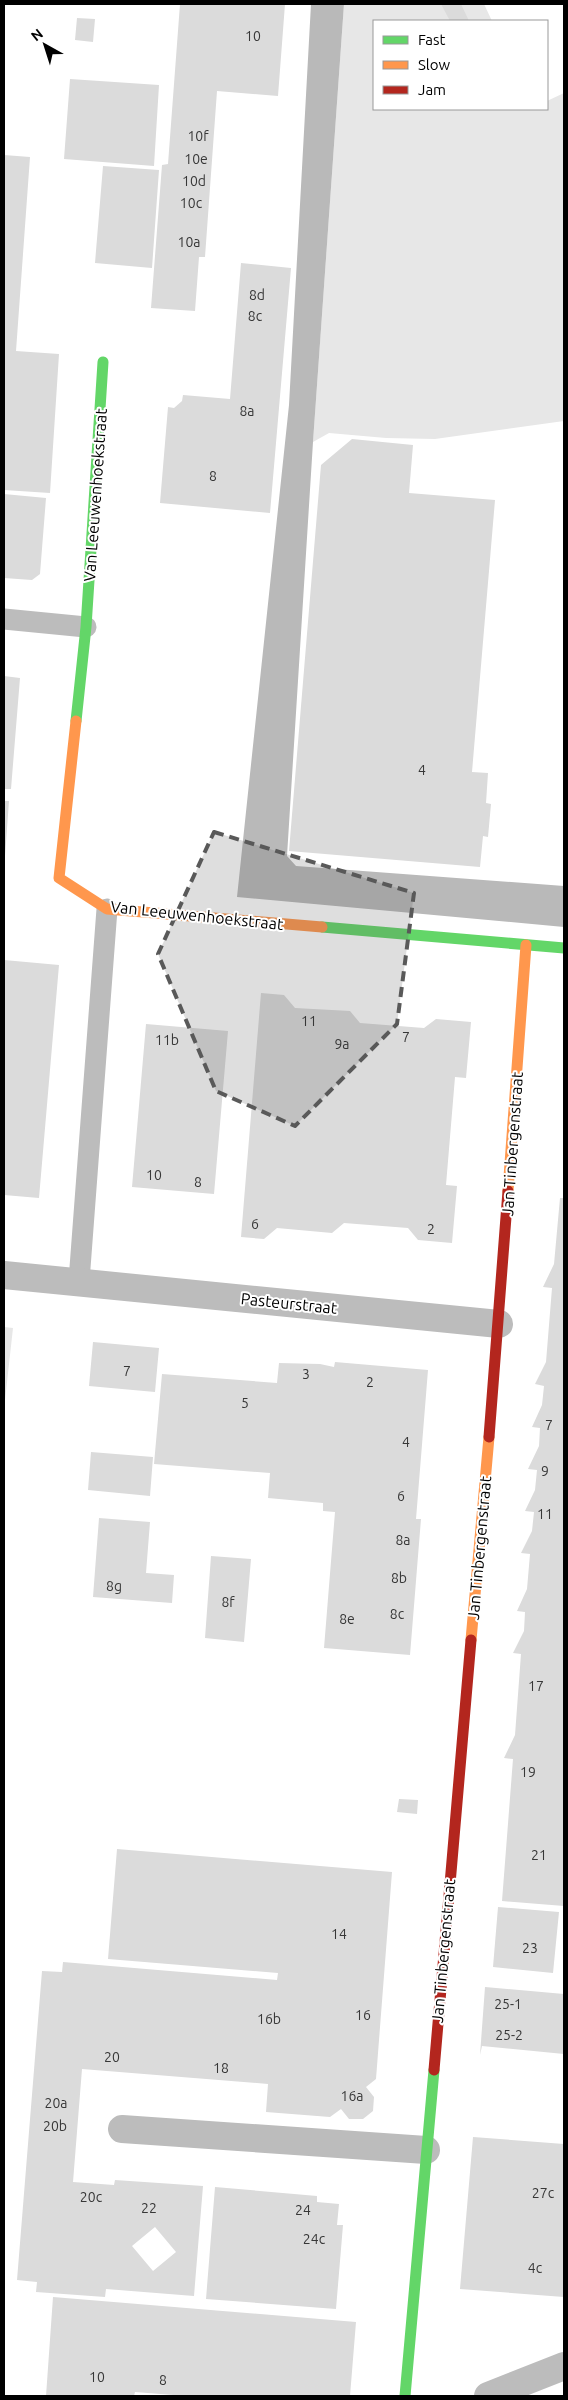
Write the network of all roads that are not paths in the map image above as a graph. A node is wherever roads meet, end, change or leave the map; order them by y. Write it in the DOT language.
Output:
graph roads {
  1 [pos="103,362"];
  2 [pos="4,619"];
  3 [pos="86,627"];
  4 [pos="107,909"];
  5 [pos="526,945"];
  6 [pos="564,948"];
  7 [pos="4,1275"];
  8 [pos="79,1281"];
  9 [pos="499,1324"];
  10 [pos="122,2129"];
  11 [pos="426,2150"];
  12 [pos="564,2366"];
  13 [pos="405,2396"];
  14 [pos="488,2396"];
  1 -- 3 [label="street, Van Leeuwenhoekstraat"];
  2 -- 3 [label="lane"];
  3 -- 4 [label="street, Van Leeuwenhoekstraat"];
  4 -- 5 [label="street, Van Leeuwenhoekstraat"];
  4 -- 8 [label="lane"];
  5 -- 6 [label="street, Van Leeuwenhoekstraat"];
  5 -- 9 [label="street, Jan Tinbergenstraat"];
  7 -- 8 [label="street, Pasteurstraat"];
  8 -- 9 [label="street, Pasteurstraat"];
  9 -- 11 [label="street, Jan Tinbergenstraat"];
  10 -- 11 [label="street"];
  11 -- 13 [label="street, Jan Tinbergenstraat"];
  12 -- 14 [label="street"];
}
